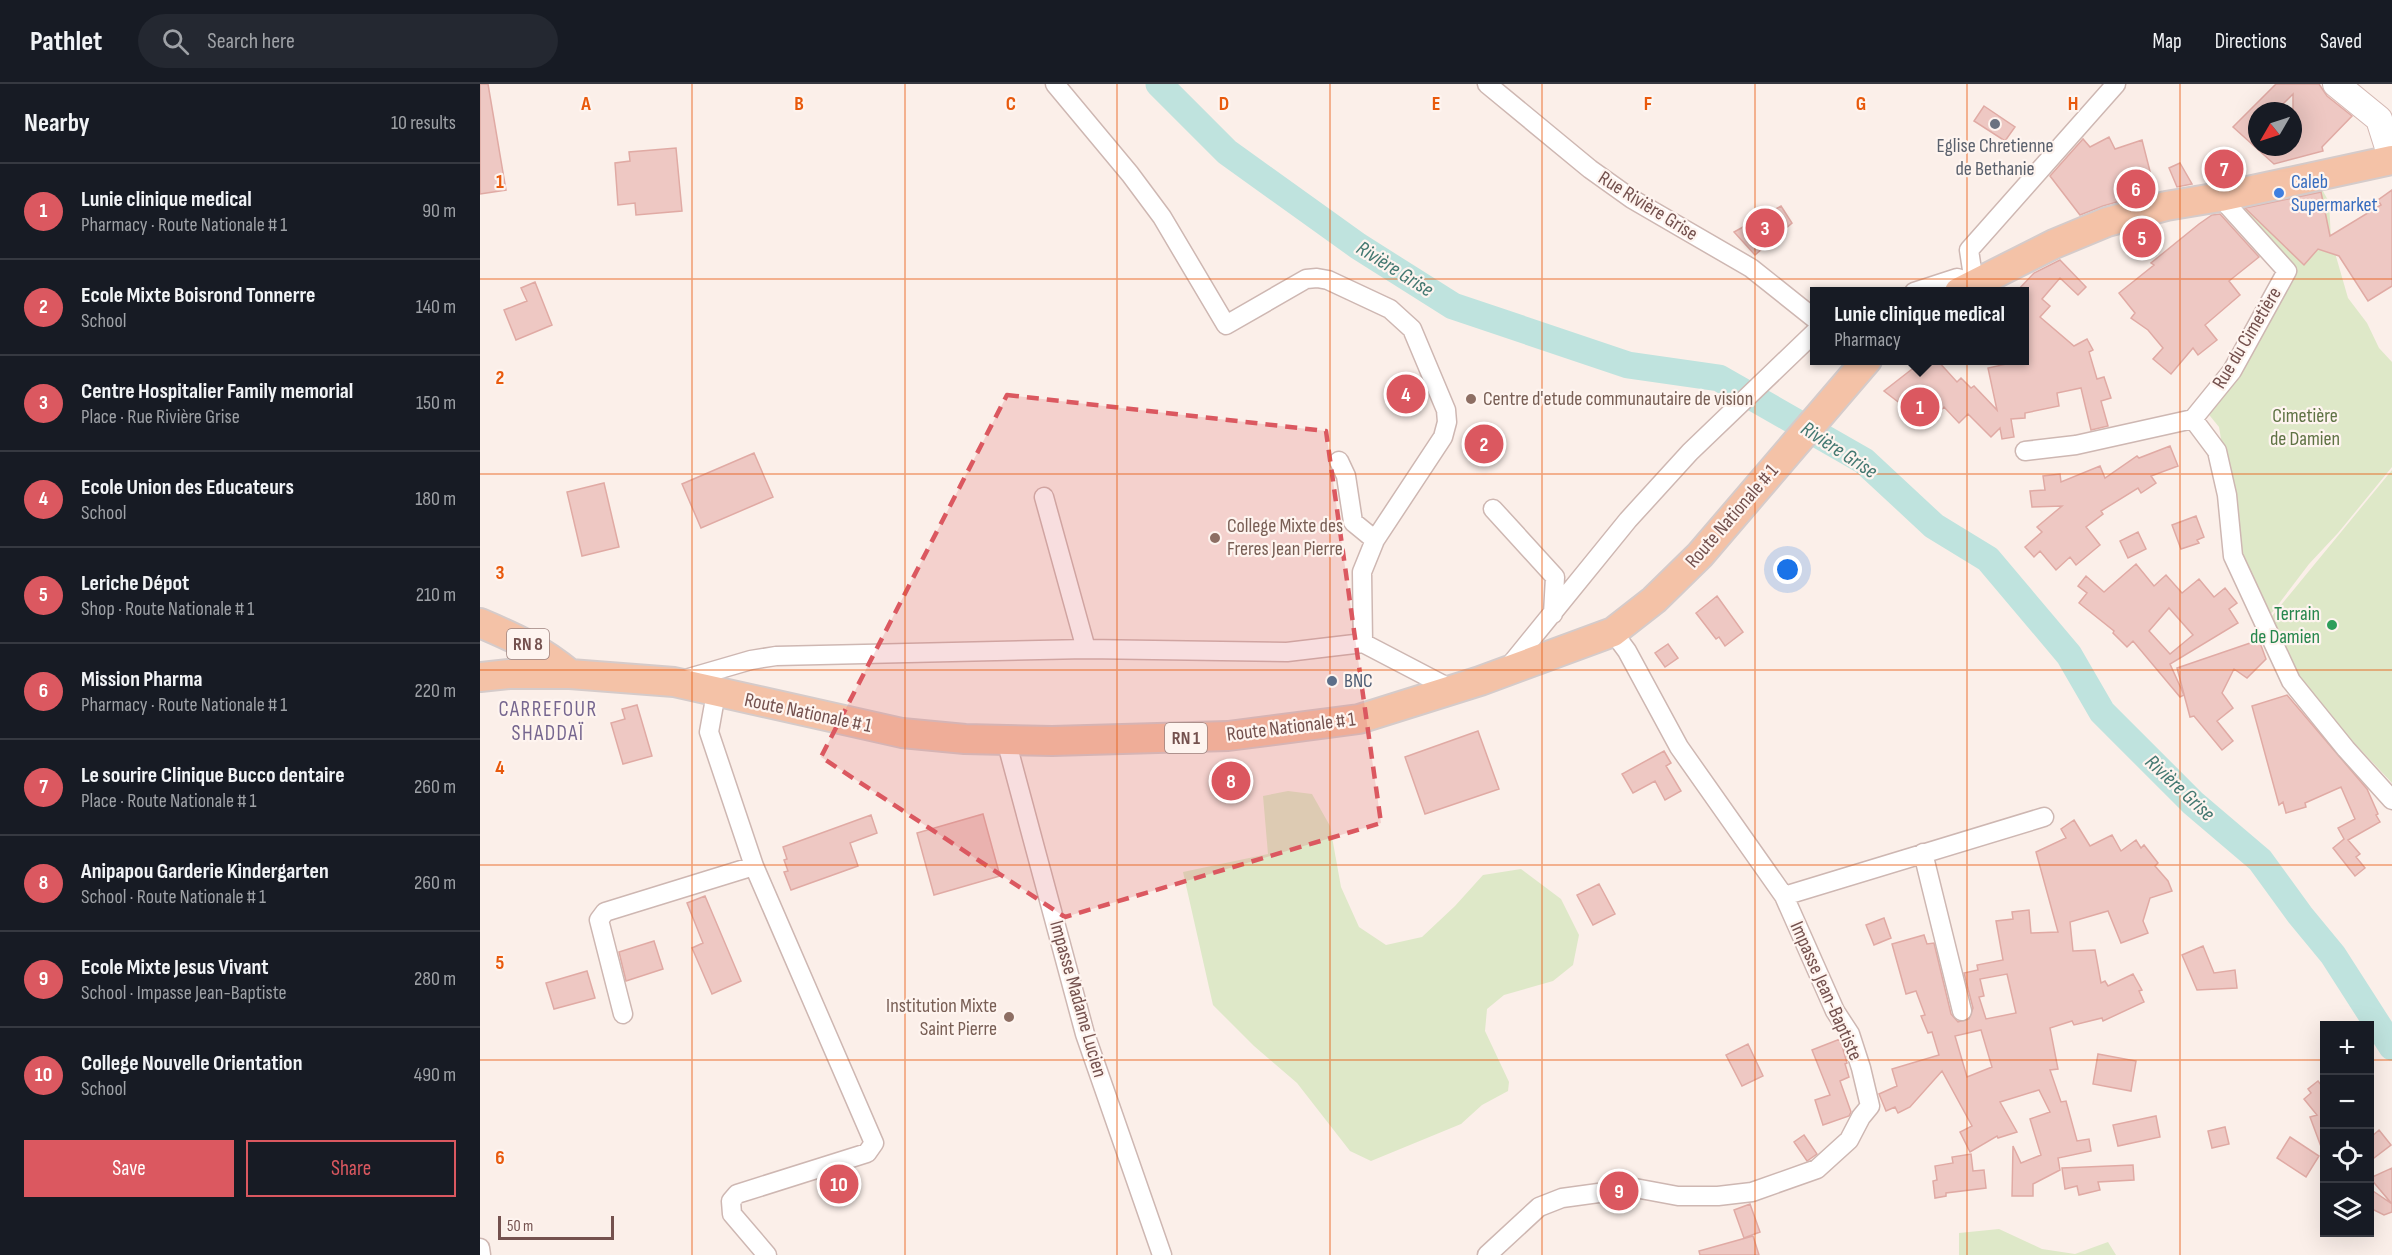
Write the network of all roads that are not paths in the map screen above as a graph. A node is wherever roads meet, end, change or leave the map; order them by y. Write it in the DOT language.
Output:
graph roads {
  1 [pos="1054,84"];
  2 [pos="1487,84"];
  3 [pos="2116,84"];
  4 [pos="2336,84"];
  5 [pos="2385,118"];
  6 [pos="2392,160"];
  7 [pos="2220,197"];
  8 [pos="1927,287"];
  9 [pos="1966,287"];
  10 [pos="1810,316"];
  11 [pos="1810,337"];
  12 [pos="1862,365"];
  13 [pos="2193,419"];
  14 [pos="2025,451"];
  15 [pos="1339,461"];
  16 [pos="1044,497"];
  17 [pos="1494,509"];
  18 [pos="1375,540"];
  19 [pos="1553,614"];
  20 [pos="480,623"];
  21 [pos="1613,632"];
  22 [pos="1363,643"];
  23 [pos="1086,649"];
  24 [pos="1504,672"];
  25 [pos="570,674"];
  26 [pos="480,677"];
  27 [pos="674,682"];
  28 [pos="1453,690"];
  29 [pos="716,693"];
  30 [pos="1006,740"];
  31 [pos="2392,800"];
  32 [pos="2044,817"];
  33 [pos="1923,853"];
  34 [pos="754,866"];
  35 [pos="1784,896"];
  36 [pos="1962,1011"];
  37 [pos="624,1014"];
  38 [pos="480,1248"];
  39 [pos="1490,1254"];
  40 [pos="481,1255"];
  41 [pos="767,1255"];
  42 [pos="1162,1255"];
  1 -- 18 [label="street"];
  2 -- 10 [label="street, Rue Rivière Grise"];
  3 -- 9 [label="street"];
  4 -- 5 [label="street"];
  5 -- 6 [label="street"];
  6 -- 7 [label="main road"];
  7 -- 9 [label="main road"];
  7 -- 13 [label="street, Rue du Cimetière"];
  8 -- 9 [label="street"];
  11 -- 19 [label="street"];
  12 -- 21 [label="main road, Route Nationale # 1 / RN 1"];
  13 -- 14 [label="street"];
  13 -- 31 [label="street"];
  15 -- 18 [label="street"];
  16 -- 23 [label="street"];
  17 -- 19 [label="street"];
  18 -- 22 [label="street"];
  19 -- 24 [label="street"];
  20 -- 25 [label="main road, RN 8"];
  21 -- 24 [label="main road, Route Nationale # 1 / RN 1"];
  21 -- 35 [label="street, Impasse Jean-Baptiste"];
  22 -- 23 [label="street"];
  22 -- 28 [label="street"];
  23 -- 27 [label="street"];
  24 -- 28 [label="main road, Route Nationale # 1 / RN 1"];
  25 -- 26 [label="main road, Route Nationale # 1 / RN 1"];
  25 -- 27 [label="main road, Route Nationale # 1 / RN 1"];
  27 -- 29 [label="main road, Route Nationale # 1 / RN 1"];
  28 -- 30 [label="main road, Route Nationale # 1 / RN 1"];
  29 -- 30 [label="main road, Route Nationale # 1 / RN 1"];
  29 -- 34 [label="street"];
  30 -- 42 [label="street, Impasse Madame Lucien"];
  32 -- 33 [label="street"];
  33 -- 35 [label="street"];
  33 -- 36 [label="street"];
  34 -- 37 [label="street"];
  34 -- 41 [label="street"];
  35 -- 39 [label="street, Impasse Jean-Baptiste"];
  38 -- 40 [label="street"];
}
